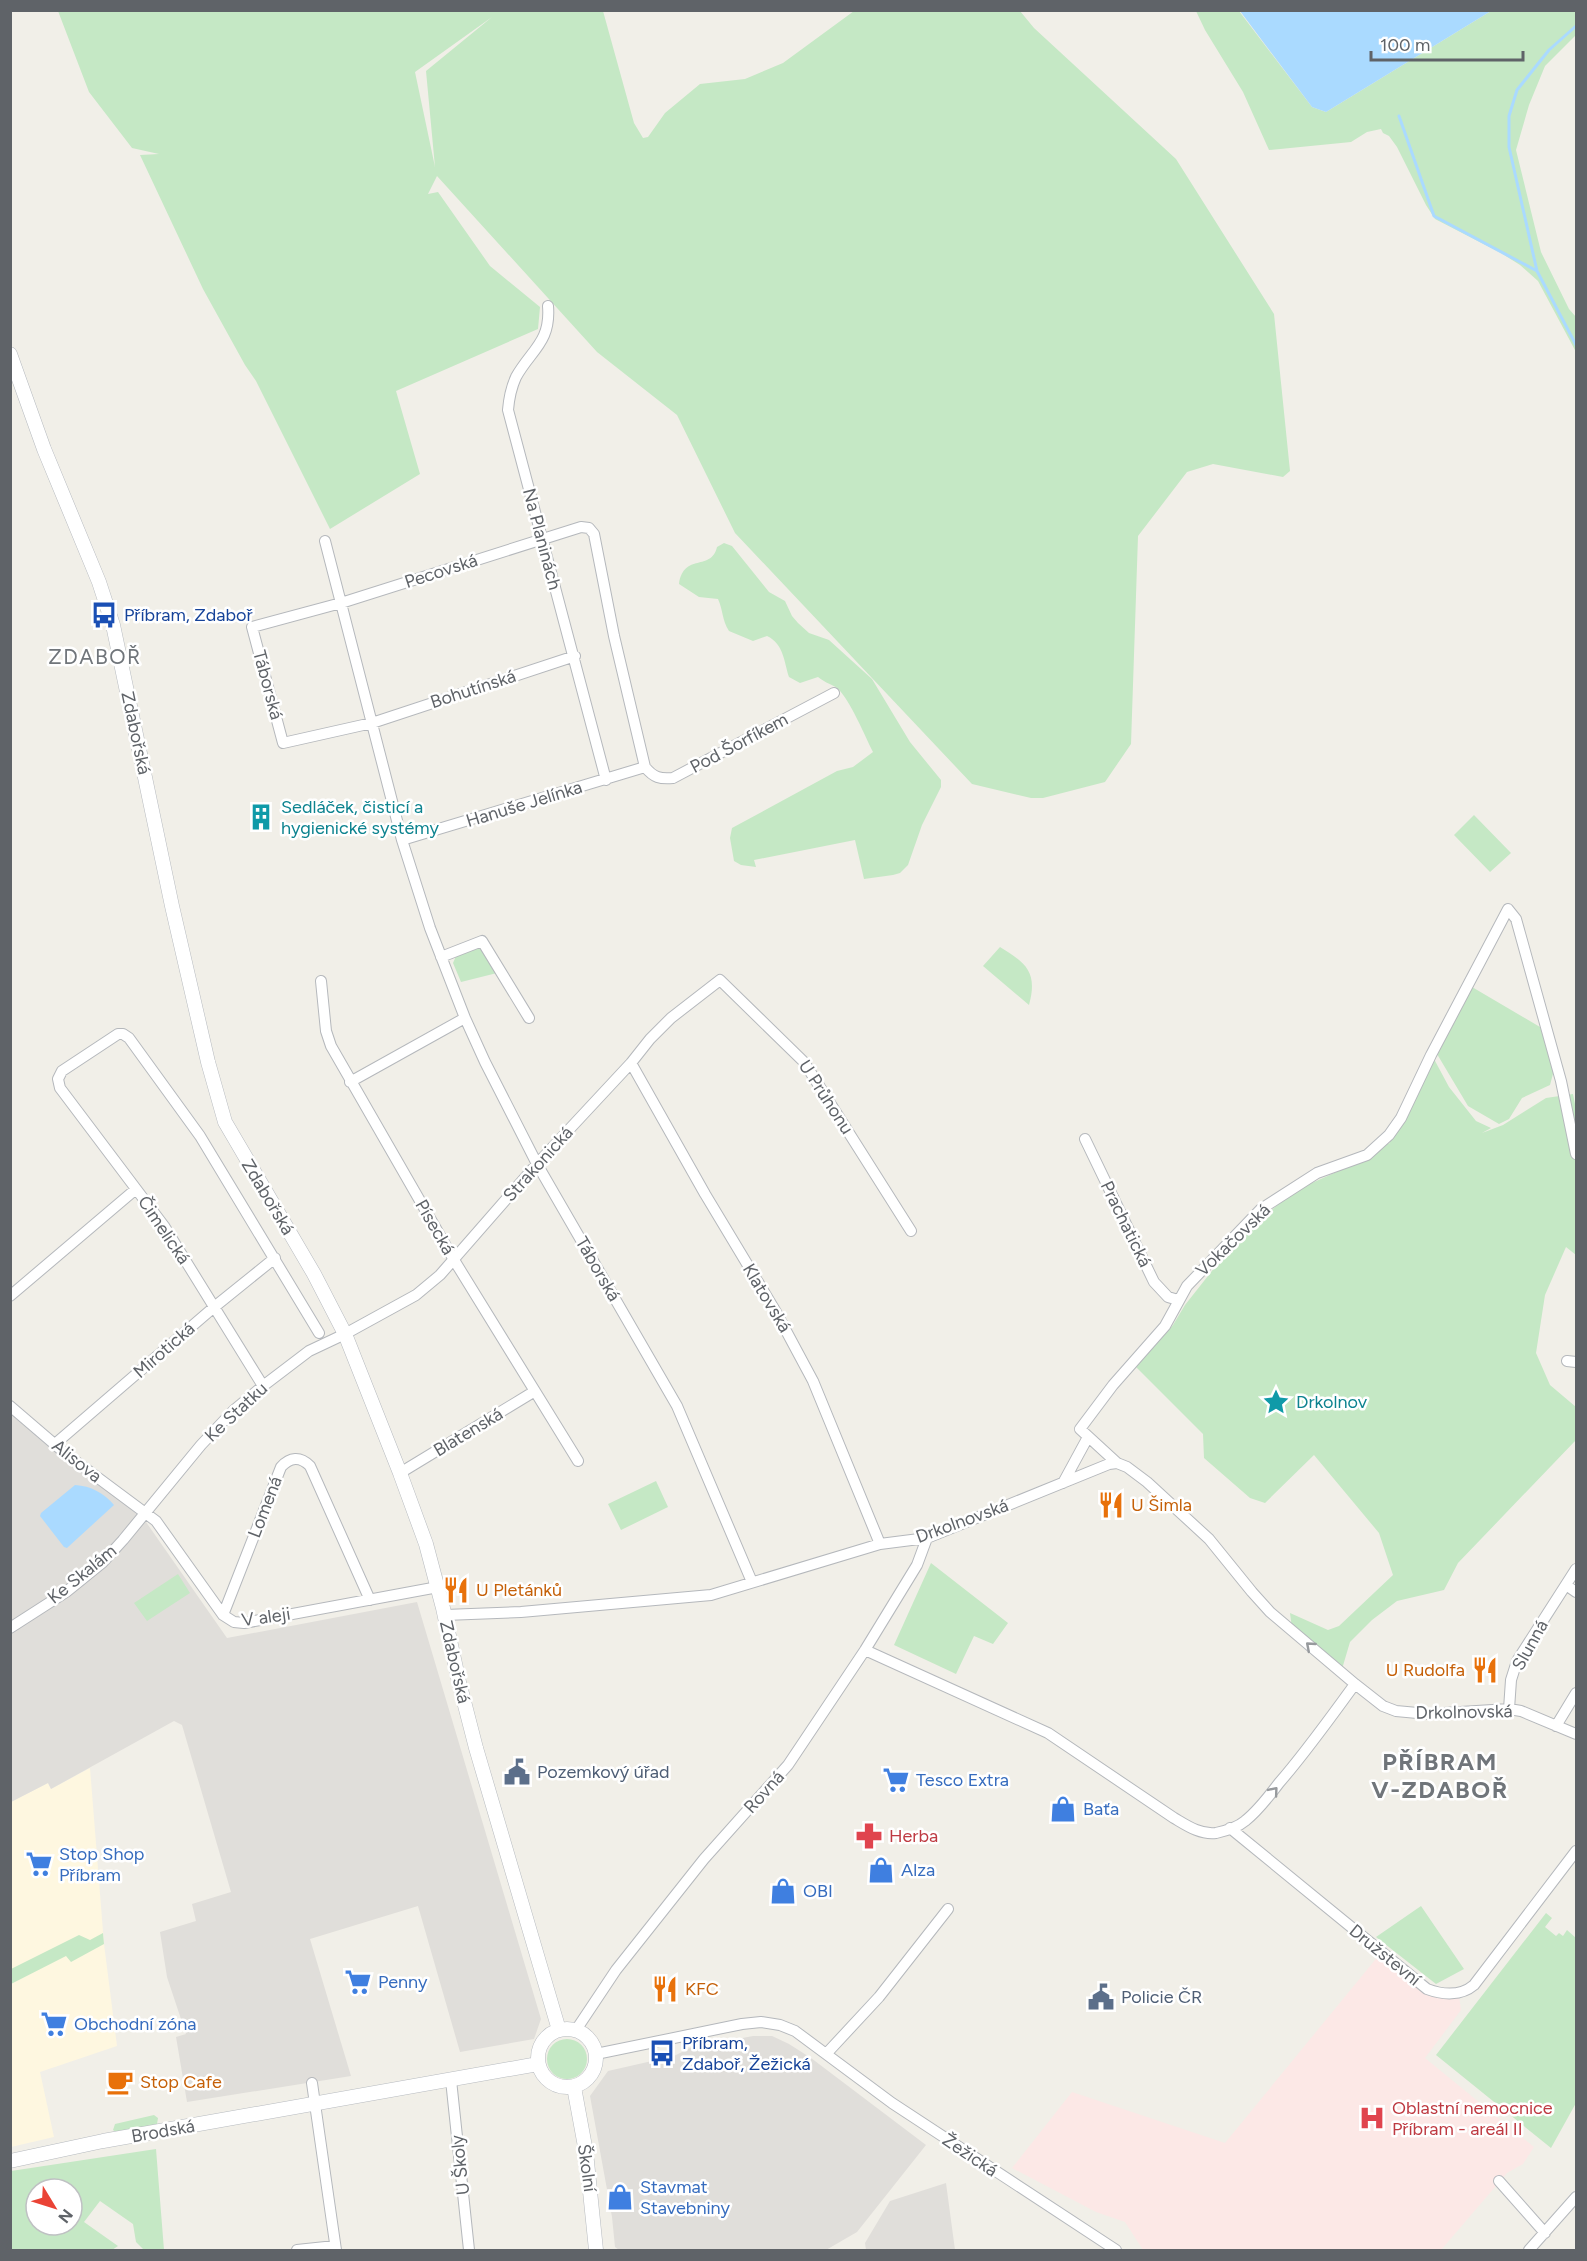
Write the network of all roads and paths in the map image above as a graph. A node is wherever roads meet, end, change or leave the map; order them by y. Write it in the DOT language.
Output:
graph roads {
  1 [pos="548,306"];
  2 [pos="10,354"];
  3 [pos="542,538"];
  4 [pos="325,541"];
  5 [pos="341,603"];
  6 [pos="575,656"];
  7 [pos="834,693"];
  8 [pos="372,723"];
  9 [pos="645,767"];
  10 [pos="606,780"];
  11 [pos="402,840"];
  12 [pos="441,957"];
  13 [pos="720,980"];
  14 [pos="321,981"];
  15 [pos="465,1018"];
  16 [pos="530,1018"];
  17 [pos="631,1063"];
  18 [pos="58,1079"];
  19 [pos="350,1082"];
  20 [pos="1085,1138"];
  21 [pos="1576,1154"];
  22 [pos="537,1164"];
  23 [pos="136,1188"];
  24 [pos="911,1231"];
  25 [pos="275,1258"];
  26 [pos="454,1260"];
  27 [pos="10,1296"];
  28 [pos="1178,1300"];
  29 [pos="213,1308"];
  30 [pos="319,1333"];
  31 [pos="345,1334"];
  32 [pos="263,1386"];
  33 [pos="535,1391"];
  34 [pos="10,1406"];
  35 [pos="1084,1433"];
  36 [pos="55,1444"];
  37 [pos="578,1461"];
  38 [pos="1118,1463"];
  39 [pos="400,1473"];
  40 [pos="1063,1483"];
  41 [pos="145,1512"];
  42 [pos="927,1538"];
  43 [pos="880,1544"];
  44 [pos="1576,1569"];
  45 [pos="752,1582"];
  46 [pos="1566,1585"];
  47 [pos="438,1587"];
  48 [pos="1576,1592"];
  49 [pos="370,1600"];
  50 [pos="223,1615"];
  51 [pos="445,1615"];
  52 [pos="10,1628"];
  53 [pos="866,1650"];
  54 [pos="1355,1684"];
  55 [pos="1576,1693"];
  56 [pos="1509,1709"];
  57 [pos="1556,1726"];
  58 [pos="1576,1734"];
  59 [pos="1230,1828"];
  60 [pos="1576,1851"];
  61 [pos="948,1910"];
  62 [pos="559,2030"];
  63 [pos="576,2030"];
  64 [pos="827,2053"];
  65 [pos="596,2054"];
  66 [pos="538,2064"];
  67 [pos="451,2080"];
  68 [pos="312,2083"];
  69 [pos="574,2087"];
  70 [pos="316,2104"];
  71 [pos="10,2161"];
  72 [pos="1499,2181"];
  73 [pos="1576,2197"];
  74 [pos="1545,2233"];
  75 [pos="335,2248"];
  76 [pos="1108,2249"];
  77 [pos="297,2250"];
  78 [pos="469,2250"];
  79 [pos="596,2250"];
  80 [pos="1529,2250"];
  1 -- 3 [label="street, Na Planinách"];
  2 -- 31 [label="street, Zdabořská"];
  3 -- 5 [label="street, Pecovská"];
  3 -- 6 [label="street, Na Planinách"];
  3 -- 9 [label="street, Pecovská"];
  4 -- 5 [label="street, Táborská"];
  5 -- 8 [label="street, Táborská"];
  5 -- 8 [label="street, Táborská"];
  6 -- 8 [label="street, Bohutínská"];
  6 -- 10 [label="street, Na Planinách"];
  7 -- 9 [label="street, Pod Šorfíkem"];
  8 -- 11 [label="street, Táborská"];
  9 -- 10 [label="street, Hanuše Jelínka"];
  10 -- 11 [label="street, Hanuše Jelínka"];
  11 -- 12 [label="street, Táborská"];
  12 -- 15 [label="street, Táborská"];
  12 -- 16 [label="street"];
  13 -- 17 [label="street, Strakonická"];
  13 -- 24 [label="street, U Průhonu"];
  14 -- 19 [label="street, Písecká"];
  15 -- 19 [label="street"];
  15 -- 22 [label="street, Táborská"];
  17 -- 22 [label="street, Strakonická"];
  17 -- 43 [label="street, Klatovská"];
  18 -- 23 [label="street, Čimelická"];
  18 -- 25 [label="street, Zdabořská"];
  19 -- 26 [label="street, Písecká"];
  20 -- 28 [label="street, Prachatická"];
  21 -- 28 [label="street, Vokačovská"];
  22 -- 26 [label="street, Strakonická"];
  22 -- 45 [label="street, Táborská"];
  23 -- 27 [label="street"];
  23 -- 29 [label="street, Čimelická"];
  25 -- 29 [label="street, Mirotická"];
  25 -- 30 [label="street, Zdabořská"];
  26 -- 31 [label="street, Strakonická"];
  26 -- 33 [label="street, Písecká"];
  28 -- 35 [label="street, Vokačovská"];
  29 -- 32 [label="street, Čimelická"];
  29 -- 36 [label="street, Mirotická"];
  31 -- 32 [label="street, Ke Statku"];
  31 -- 39 [label="street, Zdabořská"];
  32 -- 41 [label="street, Ke Statku"];
  33 -- 37 [label="street, Písecká"];
  33 -- 39 [label="street, Blatenská"];
  34 -- 36 [label="street, Alisova"];
  35 -- 38 [label="street"];
  35 -- 40 [label="street, Vokačovská"];
  36 -- 41 [label="street, Alisova"];
  38 -- 40 [label="street, Drkolnovská"];
  54 -- 38 [label="street, Drkolnovská, one-way"];
  39 -- 47 [label="street, Zdabořská"];
  40 -- 42 [label="street, Drkolnovská"];
  41 -- 50 [label="street, V aleji"];
  41 -- 52 [label="street, Ke Skalám"];
  42 -- 43 [label="street, Drkolnovská"];
  42 -- 53 [label="street, Rovná"];
  43 -- 45 [label="street, Drkolnovská"];
  44 -- 46 [label="street, Slunná"];
  45 -- 51 [label="street, Drkolnovská"];
  46 -- 48 [label="street"];
  46 -- 56 [label="street, Slunná"];
  47 -- 49 [label="street, V aleji"];
  47 -- 51 [label="street, Zdabořská"];
  49 -- 50 [label="street, V aleji"];
  49 -- 50 [label="street, Lomená"];
  51 -- 62 [label="street, Zdabořská"];
  53 -- 59 [label="street"];
  53 -- 63 [label="street, Rovná"];
  54 -- 56 [label="street, Drkolnovská"];
  59 -- 54 [label="street, one-way"];
  55 -- 57 [label="street"];
  56 -- 57 [label="street, Drkolnovská"];
  57 -- 58 [label="street, Drkolnovská"];
  59 -- 60 [label="street, Družstevní"];
  61 -- 64 [label="street"];
  62 -- 63 [label="street"];
  62 -- 66 [label="street"];
  63 -- 65 [label="street"];
  64 -- 65 [label="street, Žežická"];
  64 -- 76 [label="street, Žežická"];
  65 -- 69 [label="street"];
  66 -- 67 [label="street, Brodská"];
  66 -- 69 [label="street"];
  67 -- 70 [label="street, Brodská"];
  67 -- 78 [label="street, U Školy"];
  68 -- 70 [label="street"];
  69 -- 79 [label="street, Školní"];
  70 -- 71 [label="street, Brodská"];
  70 -- 75 [label="street"];
  72 -- 74 [label="street"];
  73 -- 74 [label="street"];
  74 -- 80 [label="street"];
  75 -- 77 [label="street"];
}
